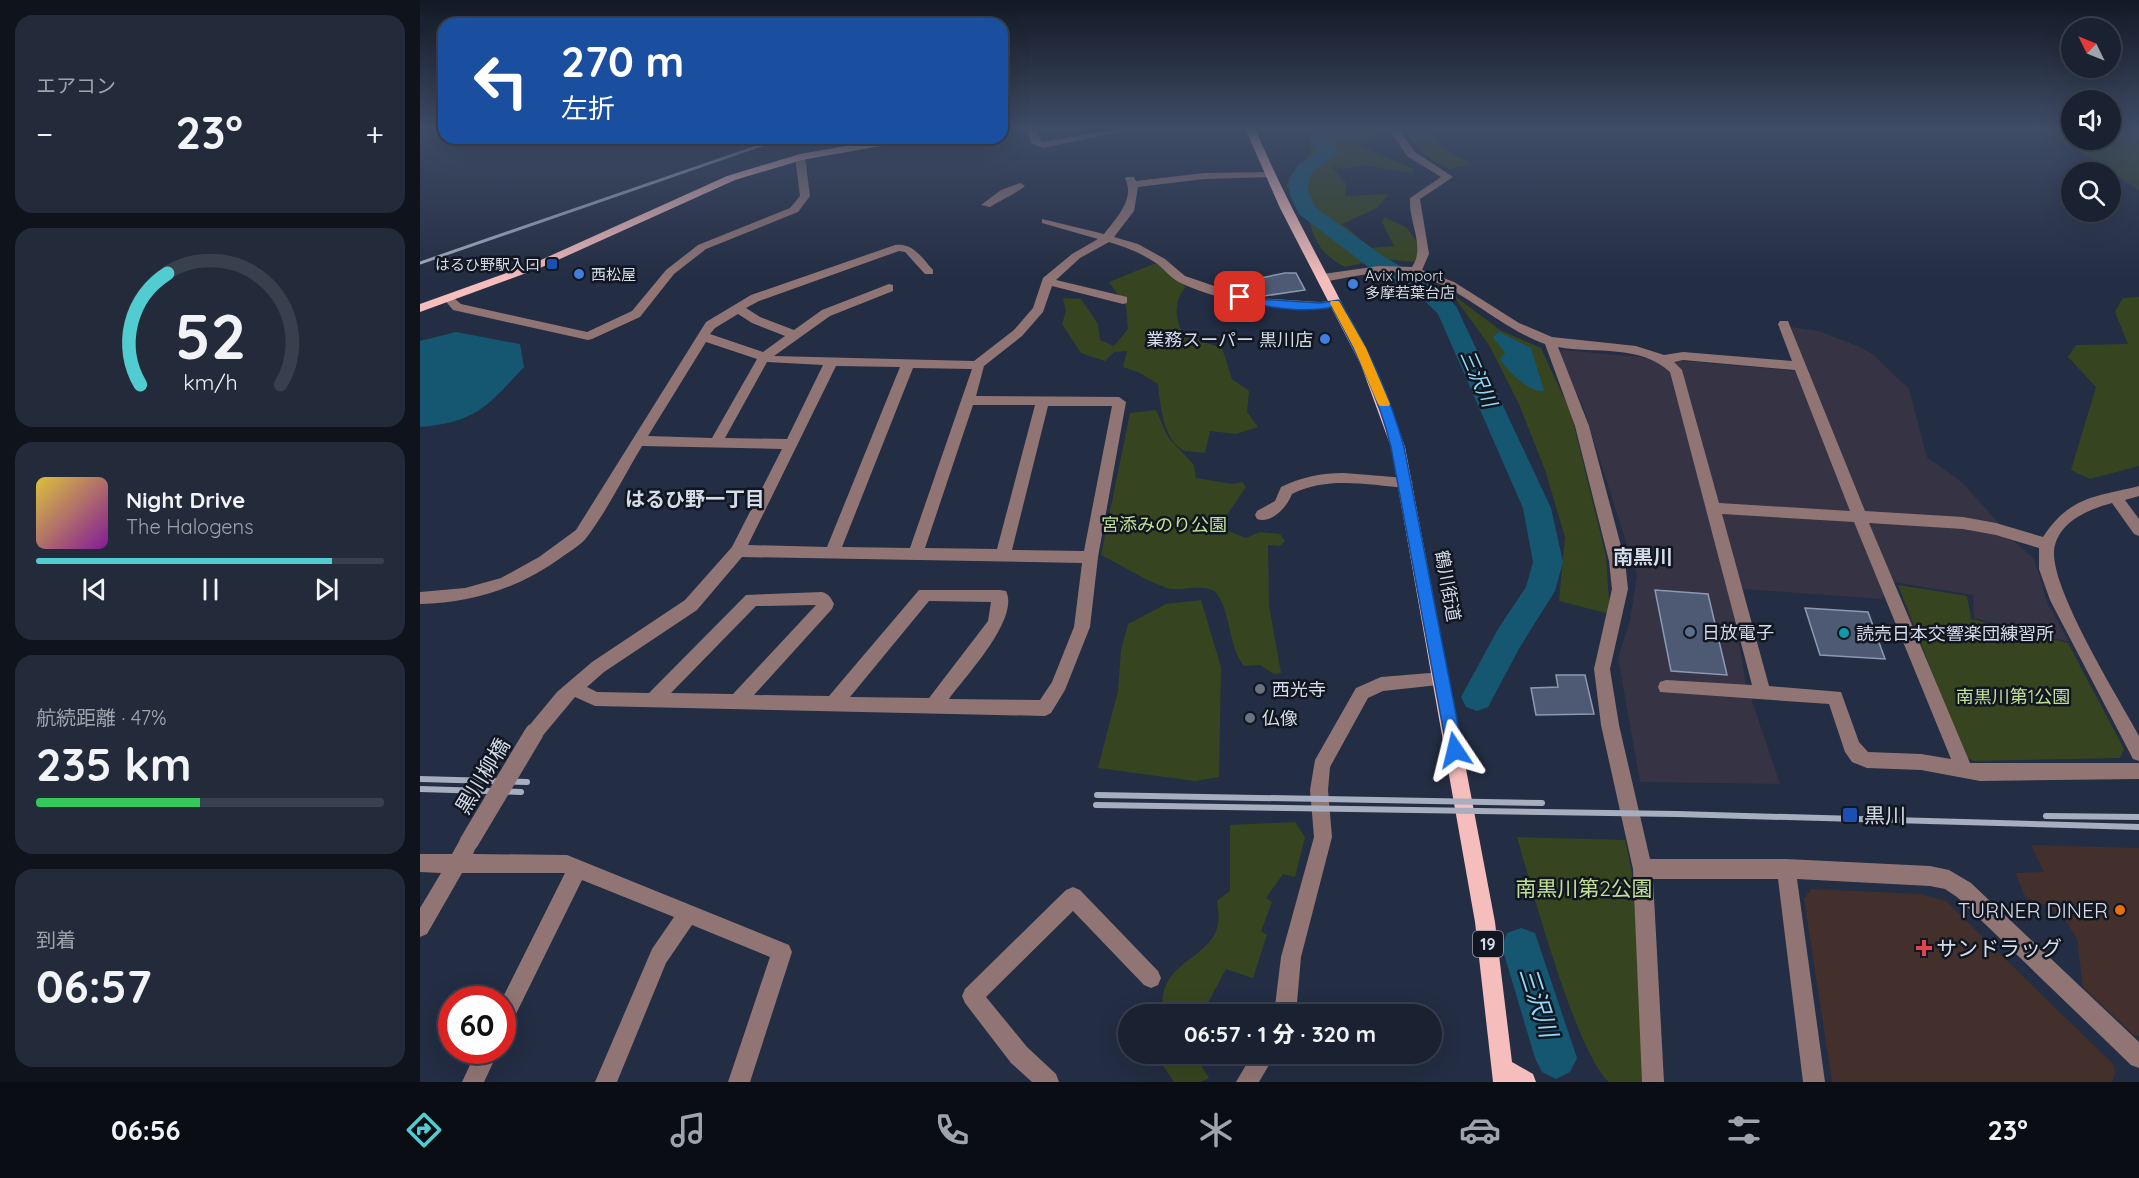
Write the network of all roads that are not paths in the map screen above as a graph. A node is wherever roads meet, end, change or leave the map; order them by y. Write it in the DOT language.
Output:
graph roads {
  1 [pos="730,178"];
  2 [pos="803,178"];
  3 [pos="1168,178"];
  4 [pos="1270,178"];
  5 [pos="1446,178"];
  6 [pos="1020,186"];
  7 [pos="986,205"];
  8 [pos="1046,221"];
  9 [pos="1105,240"];
  10 [pos="1413,271"];
  11 [pos="929,272"];
  12 [pos="1323,278"];
  13 [pos="1047,281"];
  14 [pos="889,288"];
  15 [pos="449,298"];
  16 [pos="1123,300"];
  17 [pos="1336,303"];
  18 [pos="420,308"];
  19 [pos="737,308"];
  20 [pos="1784,324"];
  21 [pos="795,335"];
  22 [pos="705,337"];
  23 [pos="1550,341"];
  24 [pos="764,357"];
  25 [pos="1665,358"];
  26 [pos="832,361"];
  27 [pos="909,362"];
  28 [pos="977,364"];
  29 [pos="1800,366"];
  30 [pos="968,400"];
  31 [pos="1043,401"];
  32 [pos="640,441"];
  33 [pos="716,442"];
  34 [pos="791,444"];
  35 [pos="1406,483"];
  36 [pos="2139,491"];
  37 [pos="2115,497"];
  38 [pos="1713,508"];
  39 [pos="1262,515"];
  40 [pos="1859,516"];
  41 [pos="2139,530"];
  42 [pos="2048,544"];
  43 [pos="738,550"];
  44 [pos="832,554"];
  45 [pos="916,554"];
  46 [pos="1003,556"];
  47 [pos="1090,557"];
  48 [pos="420,598"];
  49 [pos="1442,679"];
  50 [pos="1666,687"];
  51 [pos="574,688"];
  52 [pos="1762,692"];
  53 [pos="654,699"];
  54 [pos="738,700"];
  55 [pos="834,703"];
  56 [pos="934,705"];
  57 [pos="2139,753"];
  58 [pos="2139,771"];
  59 [pos="1965,772"];
  60 [pos="420,863"];
  61 [pos="456,864"];
  62 [pos="578,868"];
  63 [pos="1643,869"];
  64 [pos="1786,869"];
  65 [pos="687,915"];
  66 [pos="420,927"];
  67 [pos="1151,978"];
  68 [pos="516,993"];
  69 [pos="1287,1004"];
  70 [pos="2139,1057"];
  71 [pos="481,1064"];
  72 [pos="1258,1064"];
  73 [pos="1503,1075"];
  74 [pos="473,1082"];
  75 [pos="606,1082"];
  76 [pos="739,1082"];
  77 [pos="1048,1082"];
  78 [pos="1247,1082"];
  79 [pos="1525,1082"];
  80 [pos="1653,1082"];
  81 [pos="1814,1082"];
  1 -- 15 [label="main road"];
  2 -- 15 [label="street"];
  3 -- 9 [label="street"];
  4 -- 12 [label="main road, 鶴川街道 / 19"];
  5 -- 10 [label="street"];
  6 -- 7 [label="street"];
  8 -- 9 [label="street"];
  9 -- 13 [label="street"];
  9 -- 17 [label="street"];
  10 -- 12 [label="street"];
  10 -- 23 [label="street"];
  11 -- 19 [label="street"];
  12 -- 17 [label="main road, 鶴川街道 / 19"];
  13 -- 16 [label="street"];
  13 -- 28 [label="street"];
  14 -- 21 [label="street"];
  15 -- 18 [label="main road"];
  17 -- 35 [label="main road, 鶴川街道 / 19"];
  19 -- 21 [label="street"];
  19 -- 22 [label="street"];
  20 -- 29 [label="street"];
  21 -- 24 [label="street"];
  22 -- 24 [label="street"];
  22 -- 32 [label="street"];
  23 -- 25 [label="street"];
  23 -- 63 [label="street"];
  24 -- 26 [label="street"];
  24 -- 33 [label="street"];
  25 -- 29 [label="street"];
  25 -- 38 [label="street"];
  26 -- 27 [label="street"];
  26 -- 34 [label="street, 黒川柳橋"];
  27 -- 28 [label="street"];
  27 -- 44 [label="street"];
  28 -- 30 [label="street"];
  29 -- 40 [label="street"];
  30 -- 31 [label="street"];
  30 -- 45 [label="street"];
  31 -- 46 [label="street"];
  31 -- 47 [label="street"];
  32 -- 33 [label="street"];
  32 -- 48 [label="street"];
  33 -- 34 [label="street"];
  34 -- 43 [label="street, 黒川柳橋"];
  35 -- 39 [label="street"];
  35 -- 49 [label="main road, 鶴川街道 / 19"];
  36 -- 37 [label="street"];
  37 -- 41 [label="street"];
  37 -- 42 [label="street"];
  38 -- 40 [label="street"];
  38 -- 52 [label="street"];
  40 -- 42 [label="street"];
  40 -- 59 [label="street"];
  42 -- 57 [label="street"];
  43 -- 44 [label="street"];
  43 -- 51 [label="street, 黒川柳橋"];
  44 -- 45 [label="street"];
  45 -- 46 [label="street"];
  46 -- 47 [label="street"];
  47 -- 56 [label="street"];
  49 -- 69 [label="street"];
  49 -- 73 [label="main road, 鶴川街道 / 19"];
  50 -- 52 [label="street"];
  51 -- 53 [label="street"];
  51 -- 61 [label="street, 黒川柳橋, bridge"];
  52 -- 59 [label="street"];
  53 -- 54 [label="street"];
  53 -- 54 [label="street"];
  54 -- 55 [label="street"];
  55 -- 56 [label="street"];
  55 -- 56 [label="street"];
  58 -- 59 [label="street"];
  60 -- 61 [label="street"];
  61 -- 62 [label="street"];
  61 -- 66 [label="street, 黒川柳橋"];
  62 -- 65 [label="street"];
  62 -- 68 [label="street"];
  63 -- 64 [label="street"];
  63 -- 80 [label="street"];
  64 -- 70 [label="street"];
  64 -- 81 [label="street"];
  65 -- 75 [label="street"];
  65 -- 76 [label="street"];
  67 -- 77 [label="street"];
  71 -- 74 [label="street"];
  72 -- 78 [label="street"];
  73 -- 79 [label="main road"];
}
